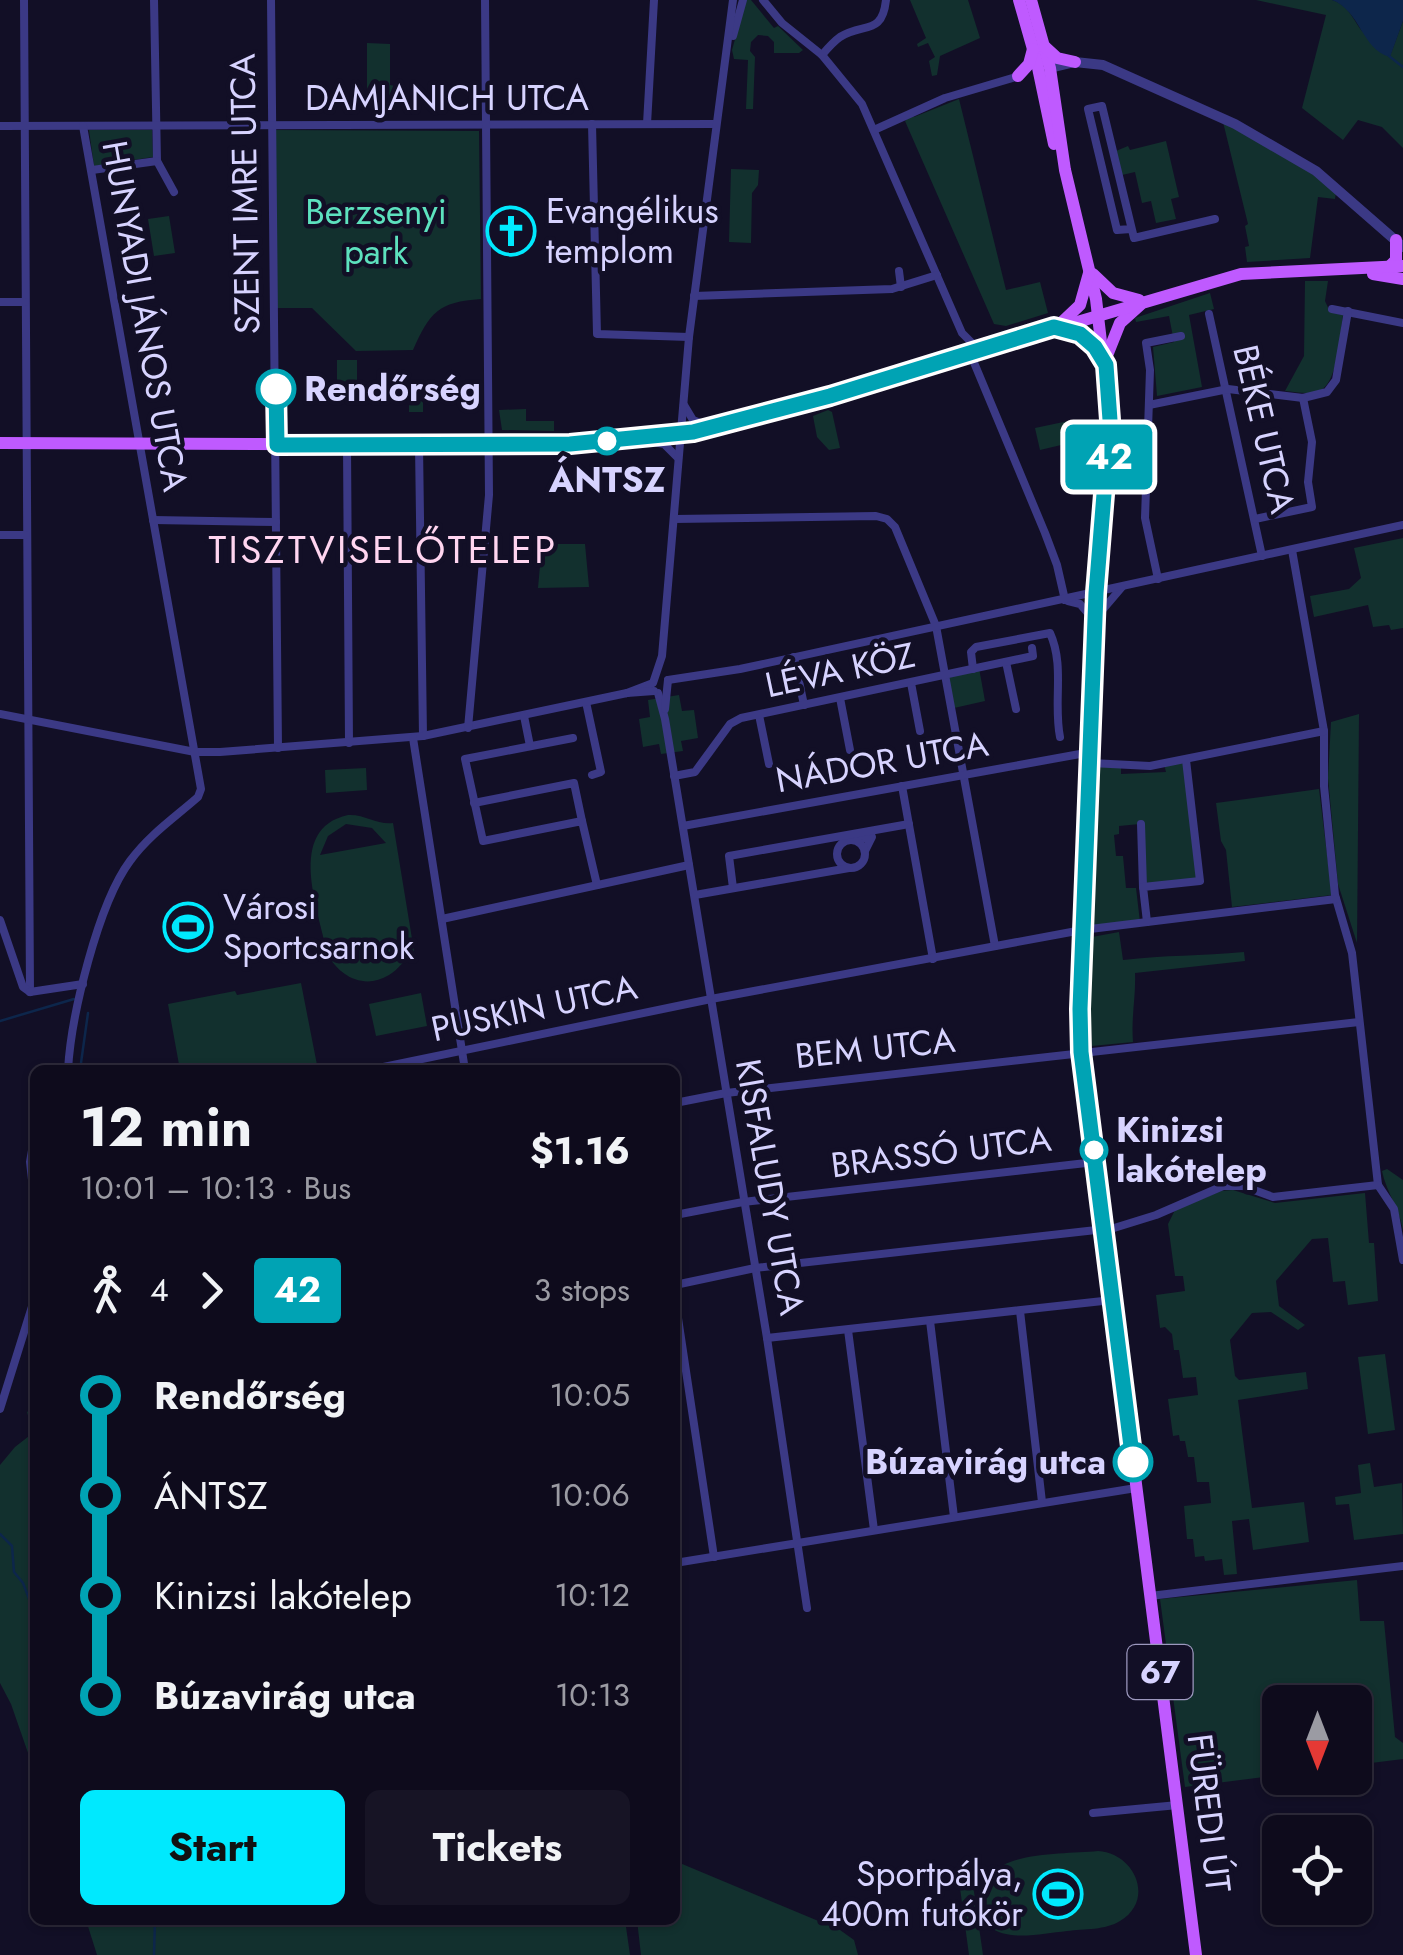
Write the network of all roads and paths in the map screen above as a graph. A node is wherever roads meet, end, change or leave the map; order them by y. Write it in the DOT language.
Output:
graph roads {
  1 [pos="24,0"];
  2 [pos="154,0"];
  3 [pos="271,0"];
  4 [pos="485,0"];
  5 [pos="654,0"];
  6 [pos="733,0"];
  7 [pos="742,0"];
  8 [pos="763,0"];
  9 [pos="886,0"];
  10 [pos="1019,0"];
  11 [pos="1031,0"];
  12 [pos="736,15"];
  13 [pos="1038,46"];
  14 [pos="822,55"];
  15 [pos="1075,62"];
  16 [pos="1044,69"];
  17 [pos="1018,76"];
  18 [pos="1056,95"];
  19 [pos="485,124"];
  20 [pos="592,124"];
  21 [pos="648,124"];
  22 [pos="715,124"];
  23 [pos="0,126"];
  24 [pos="26,126"];
  25 [pos="83,126"];
  26 [pos="156,126"];
  27 [pos="270,126"];
  28 [pos="874,130"];
  29 [pos="1111,144"];
  30 [pos="1097,148"];
  31 [pos="157,162"];
  32 [pos="92,170"];
  33 [pos="1065,170"];
  34 [pos="174,192"];
  35 [pos="1214,219"];
  36 [pos="1131,229"];
  37 [pos="1399,243"];
  38 [pos="1403,266"];
  39 [pos="1388,268"];
  40 [pos="1090,269"];
  41 [pos="1336,269"];
  42 [pos="899,271"];
  43 [pos="937,275"];
  44 [pos="1403,279"];
  45 [pos="901,287"];
  46 [pos="694,296"];
  47 [pos="1146,300"];
  48 [pos="0,302"];
  49 [pos="25,302"];
  50 [pos="1332,309"];
  51 [pos="1348,312"];
  52 [pos="1099,314"];
  53 [pos="1209,314"];
  54 [pos="1403,323"];
  55 [pos="1054,327"];
  56 [pos="962,333"];
  57 [pos="1181,336"];
  58 [pos="689,337"];
  59 [pos="989,347"];
  60 [pos="970,354"];
  61 [pos="950,360"];
  62 [pos="1106,365"];
  63 [pos="1228,390"];
  64 [pos="1303,398"];
  65 [pos="683,401"];
  66 [pos="1148,405"];
  67 [pos="716,427"];
  68 [pos="680,434"];
  69 [pos="637,438"];
  70 [pos="25,442"];
  71 [pos="0,443"];
  72 [pos="140,444"];
  73 [pos="490,444"];
  74 [pos="277,445"];
  75 [pos="347,445"];
  76 [pos="419,445"];
  77 [pos="678,458"];
  78 [pos="674,519"];
  79 [pos="1255,519"];
  80 [pos="153,520"];
  81 [pos="276,522"];
  82 [pos="1403,526"];
  83 [pos="0,535"];
  84 [pos="26,535"];
  85 [pos="1292,550"];
  86 [pos="1262,556"];
  87 [pos="1158,580"];
  88 [pos="1122,587"];
  89 [pos="1096,593"];
  90 [pos="1065,600"];
  91 [pos="1095,622"];
  92 [pos="936,626"];
  93 [pos="1032,648"];
  94 [pos="794,657"];
  95 [pos="1006,662"];
  96 [pos="973,669"];
  97 [pos="948,676"];
  98 [pos="911,684"];
  99 [pos="661,685"];
  100 [pos="840,698"];
  101 [pos="586,702"];
  102 [pos="804,705"];
  103 [pos="1016,709"];
  104 [pos="0,714"];
  105 [pos="758,714"];
  106 [pos="524,716"];
  107 [pos="28,719"];
  108 [pos="468,728"];
  109 [pos="920,731"];
  110 [pos="1324,731"];
  111 [pos="423,736"];
  112 [pos="1060,737"];
  113 [pos="413,738"];
  114 [pos="573,738"];
  115 [pos="350,743"];
  116 [pos="530,746"];
  117 [pos="278,748"];
  118 [pos="850,750"];
  119 [pos="195,752"];
  120 [pos="1091,758"];
  121 [pos="1186,760"];
  122 [pos="769,764"];
  123 [pos="592,774"];
  124 [pos="966,775"];
  125 [pos="674,776"];
  126 [pos="902,786"];
  127 [pos="474,803"];
  128 [pos="582,820"];
  129 [pos="909,824"];
  130 [pos="1141,824"];
  131 [pos="683,826"];
  132 [pos="872,833"];
  133 [pos="841,845"];
  134 [pos="864,851"];
  135 [pos="689,864"];
  136 [pos="849,868"];
  137 [pos="835,871"];
  138 [pos="597,885"];
  139 [pos="1143,887"];
  140 [pos="733,888"];
  141 [pos="694,895"];
  142 [pos="1336,899"];
  143 [pos="0,920"];
  144 [pos="442,920"];
  145 [pos="1147,922"];
  146 [pos="1082,930"];
  147 [pos="995,946"];
  148 [pos="933,959"];
  149 [pos="83,984"];
  150 [pos="30,992"];
  151 [pos="710,999"];
  152 [pos="1359,1022"];
  153 [pos="463,1051"];
  154 [pos="1081,1052"];
  155 [pos="69,1065"];
  156 [pos="394,1065"];
  157 [pos="464,1065"];
  158 [pos="726,1093"];
  159 [pos="680,1102"];
  160 [pos="1095,1162"];
  161 [pos="1378,1184"];
  162 [pos="743,1202"];
  163 [pos="680,1213"];
  164 [pos="1104,1229"];
  165 [pos="1403,1260"];
  166 [pos="754,1268"];
  167 [pos="680,1284"];
  168 [pos="1112,1300"];
  169 [pos="1020,1312"];
  170 [pos="30,1314"];
  171 [pos="930,1321"];
  172 [pos="848,1330"];
  173 [pos="768,1338"];
  174 [pos="680,1347"];
  175 [pos="0,1410"];
  176 [pos="1136,1488"];
  177 [pos="1042,1502"];
  178 [pos="954,1517"];
  179 [pos="874,1530"];
  180 [pos="798,1543"];
  181 [pos="714,1557"];
  182 [pos="680,1561"];
  183 [pos="1403,1566"];
  184 [pos="1150,1596"];
  185 [pos="807,1608"];
  186 [pos="1178,1805"];
  187 [pos="1093,1814"];
  188 [pos="1196,1955"];
  1 -- 24 [label="street"];
  2 -- 26 [label="street"];
  3 -- 27 [label="street, SZENT IMRE UTCA"];
  4 -- 19 [label="street"];
  5 -- 21 [label="street"];
  6 -- 12 [label="street"];
  7 -- 12 [label="street"];
  8 -- 14 [label="street"];
  9 -- 14 [label="street"];
  10 -- 13 [label="main road, 67"];
  11 -- 13 [label="main road, 67"];
  12 -- 22 [label="street, KISFALUDY UTCA"];
  13 -- 15 [label="main road"];
  13 -- 16 [label="main road, 67"];
  13 -- 17 [label="main road"];
  14 -- 28 [label="street"];
  15 -- 16 [label="street"];
  15 -- 18 [label="street"];
  15 -- 37 [label="street"];
  16 -- 17 [label="street"];
  16 -- 18 [label="main road, 67"];
  16 -- 33 [label="main road, 67"];
  17 -- 28 [label="street"];
  18 -- 33 [label="main road, 67"];
  19 -- 20 [label="street, DAMJANICH UTCA"];
  19 -- 27 [label="street, DAMJANICH UTCA"];
  19 -- 73 [label="street"];
  20 -- 21 [label="street, DAMJANICH UTCA"];
  20 -- 58 [label="street"];
  21 -- 22 [label="street, DAMJANICH UTCA"];
  22 -- 46 [label="street, KISFALUDY UTCA"];
  23 -- 24 [label="street, DAMJANICH UTCA"];
  24 -- 25 [label="street, DAMJANICH UTCA"];
  24 -- 49 [label="street"];
  25 -- 26 [label="street, DAMJANICH UTCA"];
  25 -- 32 [label="street, HUNYADI JÁNOS UTCA"];
  26 -- 27 [label="street, DAMJANICH UTCA"];
  26 -- 31 [label="street"];
  27 -- 74 [label="street, SZENT IMRE UTCA"];
  28 -- 43 [label="street"];
  29 -- 30 [label="street"];
  29 -- 30 [label="street"];
  29 -- 36 [label="street"];
  30 -- 36 [label="street"];
  31 -- 32 [label="street"];
  31 -- 34 [label="street"];
  32 -- 72 [label="street, HUNYADI JÁNOS UTCA"];
  33 -- 40 [label="main road, 67"];
  35 -- 36 [label="street"];
  37 -- 39 [label="main road"];
  38 -- 39 [label="main road"];
  39 -- 41 [label="main road"];
  40 -- 47 [label="main road"];
  40 -- 52 [label="main road, 67"];
  40 -- 55 [label="main road"];
  41 -- 44 [label="main road"];
  41 -- 47 [label="main road"];
  42 -- 45 [label="street"];
  43 -- 45 [label="street"];
  43 -- 56 [label="street"];
  45 -- 46 [label="street"];
  46 -- 58 [label="street, KISFALUDY UTCA"];
  47 -- 52 [label="main road"];
  47 -- 62 [label="main road"];
  48 -- 49 [label="street"];
  49 -- 70 [label="street"];
  50 -- 51 [label="street"];
  51 -- 54 [label="street"];
  51 -- 64 [label="street"];
  52 -- 55 [label="main road"];
  52 -- 62 [label="main road, 67"];
  53 -- 63 [label="street, BÉKE UTCA"];
  55 -- 59 [label="main road"];
  55 -- 62 [label="main road"];
  56 -- 59 [label="street"];
  56 -- 61 [label="street"];
  57 -- 66 [label="street"];
  58 -- 65 [label="street, KISFALUDY UTCA"];
  59 -- 60 [label="main road"];
  60 -- 61 [label="main road"];
  60 -- 90 [label="street"];
  61 -- 67 [label="main road"];
  62 -- 89 [label="main road, FÜREDI ÚT / 67"];
  63 -- 64 [label="street"];
  63 -- 66 [label="street"];
  63 -- 79 [label="street, BÉKE UTCA"];
  64 -- 79 [label="street, BÉKE UTCA"];
  65 -- 67 [label="street"];
  65 -- 68 [label="street, KISFALUDY UTCA"];
  66 -- 87 [label="street"];
  67 -- 68 [label="main road"];
  68 -- 69 [label="main road"];
  68 -- 77 [label="street, KISFALUDY UTCA"];
  69 -- 73 [label="main road"];
  69 -- 77 [label="street"];
  70 -- 71 [label="main road"];
  70 -- 72 [label="main road"];
  70 -- 84 [label="street"];
  72 -- 74 [label="main road"];
  72 -- 80 [label="street, HUNYADI JÁNOS UTCA"];
  73 -- 76 [label="main road"];
  73 -- 108 [label="street"];
  74 -- 75 [label="main road"];
  74 -- 81 [label="street, SZENT IMRE UTCA"];
  75 -- 76 [label="main road"];
  75 -- 115 [label="street"];
  76 -- 111 [label="street"];
  77 -- 78 [label="street, KISFALUDY UTCA"];
  78 -- 92 [label="street"];
  78 -- 99 [label="street, KISFALUDY UTCA"];
  79 -- 86 [label="street, BÉKE UTCA"];
  80 -- 81 [label="street"];
  80 -- 119 [label="street, HUNYADI JÁNOS UTCA"];
  81 -- 117 [label="street, SZENT IMRE UTCA"];
  82 -- 85 [label="street, BÉKE UTCA"];
  83 -- 84 [label="street"];
  84 -- 107 [label="street"];
  85 -- 86 [label="street, BÉKE UTCA"];
  85 -- 110 [label="street"];
  86 -- 87 [label="street, BÉKE UTCA"];
  87 -- 88 [label="street, BÉKE UTCA"];
  88 -- 89 [label="street, BÉKE UTCA"];
  88 -- 91 [label="street"];
  89 -- 90 [label="street, BÉKE UTCA"];
  89 -- 91 [label="main road, FÜREDI ÚT / 67"];
  90 -- 91 [label="street"];
  90 -- 92 [label="street, BÉKE UTCA"];
  91 -- 120 [label="main road, FÜREDI ÚT / 67"];
  92 -- 94 [label="street, BÉKE UTCA"];
  92 -- 97 [label="street"];
  93 -- 95 [label="street, LÉVA KÖZ"];
  94 -- 99 [label="street, BÉKE UTCA"];
  94 -- 102 [label="street"];
  95 -- 96 [label="street, LÉVA KÖZ"];
  95 -- 103 [label="street"];
  96 -- 97 [label="street, LÉVA KÖZ"];
  96 -- 112 [label="street"];
  97 -- 98 [label="street, LÉVA KÖZ"];
  97 -- 124 [label="street"];
  98 -- 100 [label="street, LÉVA KÖZ"];
  98 -- 109 [label="street"];
  99 -- 101 [label="street, BÉKE UTCA"];
  99 -- 125 [label="street, KISFALUDY UTCA"];
  100 -- 102 [label="street, LÉVA KÖZ"];
  100 -- 118 [label="street"];
  101 -- 106 [label="street, BÉKE UTCA"];
  101 -- 123 [label="street"];
  102 -- 105 [label="street, LÉVA KÖZ"];
  104 -- 107 [label="street, BÉKE UTCA"];
  105 -- 122 [label="street"];
  105 -- 125 [label="street, LÉVA KÖZ"];
  106 -- 108 [label="street, BÉKE UTCA"];
  106 -- 116 [label="street"];
  107 -- 119 [label="street, BÉKE UTCA"];
  107 -- 150 [label="street"];
  108 -- 111 [label="street, BÉKE UTCA"];
  110 -- 121 [label="street, NÁDOR UTCA"];
  110 -- 142 [label="street"];
  111 -- 113 [label="street, BÉKE UTCA"];
  113 -- 115 [label="street, BÉKE UTCA"];
  113 -- 144 [label="street"];
  114 -- 116 [label="street"];
  115 -- 117 [label="street, BÉKE UTCA"];
  116 -- 127 [label="street"];
  117 -- 119 [label="street, BÉKE UTCA"];
  119 -- 149 [label="street, HUNYADI JÁNOS UTCA"];
  120 -- 121 [label="street, NÁDOR UTCA"];
  120 -- 124 [label="street, NÁDOR UTCA"];
  120 -- 146 [label="main road, FÜREDI ÚT / 67"];
  121 -- 139 [label="street"];
  124 -- 126 [label="street, NÁDOR UTCA"];
  124 -- 147 [label="street"];
  125 -- 131 [label="street, KISFALUDY UTCA"];
  126 -- 129 [label="street"];
  126 -- 131 [label="street, NÁDOR UTCA"];
  127 -- 128 [label="street"];
  127 -- 128 [label="street"];
  128 -- 138 [label="street"];
  129 -- 132 [label="street"];
  129 -- 148 [label="street"];
  130 -- 139 [label="street"];
  131 -- 135 [label="street, KISFALUDY UTCA"];
  132 -- 133 [label="street"];
  132 -- 133 [label="street"];
  132 -- 134 [label="street"];
  133 -- 134 [label="street"];
  133 -- 136 [label="street"];
  133 -- 137 [label="street"];
  133 -- 140 [label="street"];
  134 -- 136 [label="street"];
  135 -- 138 [label="street"];
  135 -- 141 [label="street, KISFALUDY UTCA"];
  136 -- 137 [label="street"];
  137 -- 140 [label="street"];
  138 -- 144 [label="street"];
  139 -- 145 [label="street"];
  140 -- 141 [label="street"];
  141 -- 151 [label="street, KISFALUDY UTCA"];
  142 -- 145 [label="street, PUSKIN UTCA"];
  142 -- 152 [label="street"];
  143 -- 150 [label="street"];
  144 -- 153 [label="street"];
  145 -- 146 [label="street, PUSKIN UTCA"];
  146 -- 147 [label="street, PUSKIN UTCA"];
  146 -- 154 [label="main road, FÜREDI ÚT / 67"];
  147 -- 148 [label="street, PUSKIN UTCA"];
  148 -- 151 [label="street, PUSKIN UTCA"];
  149 -- 150 [label="street"];
  149 -- 155 [label="street"];
  151 -- 153 [label="street, PUSKIN UTCA"];
  151 -- 158 [label="street, KISFALUDY UTCA"];
  152 -- 154 [label="street"];
  152 -- 161 [label="street"];
  153 -- 156 [label="street, PUSKIN UTCA"];
  153 -- 157 [label="street"];
  154 -- 158 [label="street, BEM UTCA"];
  154 -- 160 [label="main road, FÜREDI ÚT / 67"];
  158 -- 159 [label="street, BEM UTCA"];
  158 -- 162 [label="street, KISFALUDY UTCA"];
  160 -- 162 [label="street, BRASSÓ UTCA"];
  160 -- 164 [label="main road, FÜREDI ÚT / 67"];
  161 -- 164 [label="street"];
  161 -- 165 [label="street"];
  162 -- 163 [label="street, BRASSÓ UTCA"];
  162 -- 166 [label="street, KISFALUDY UTCA"];
  164 -- 166 [label="street"];
  164 -- 168 [label="main road, FÜREDI ÚT / 67"];
  166 -- 167 [label="street"];
  166 -- 173 [label="street, KISFALUDY UTCA"];
  168 -- 169 [label="street"];
  168 -- 176 [label="main road, FÜREDI ÚT / 67"];
  169 -- 171 [label="street"];
  169 -- 177 [label="street"];
  170 -- 175 [label="street"];
  171 -- 172 [label="street"];
  171 -- 178 [label="street"];
  172 -- 173 [label="street"];
  172 -- 179 [label="street"];
  173 -- 180 [label="street, KISFALUDY UTCA"];
  174 -- 181 [label="street"];
  176 -- 177 [label="street"];
  176 -- 184 [label="main road, FÜREDI ÚT / 67"];
  177 -- 178 [label="street"];
  178 -- 179 [label="street"];
  179 -- 180 [label="street"];
  180 -- 181 [label="street"];
  180 -- 185 [label="street, KISFALUDY UTCA"];
  181 -- 182 [label="street"];
  183 -- 184 [label="street"];
  184 -- 186 [label="main road, FÜREDI ÚT / 67"];
  186 -- 187 [label="street"];
  186 -- 188 [label="main road, FÜREDI ÚT / 67"];
}
